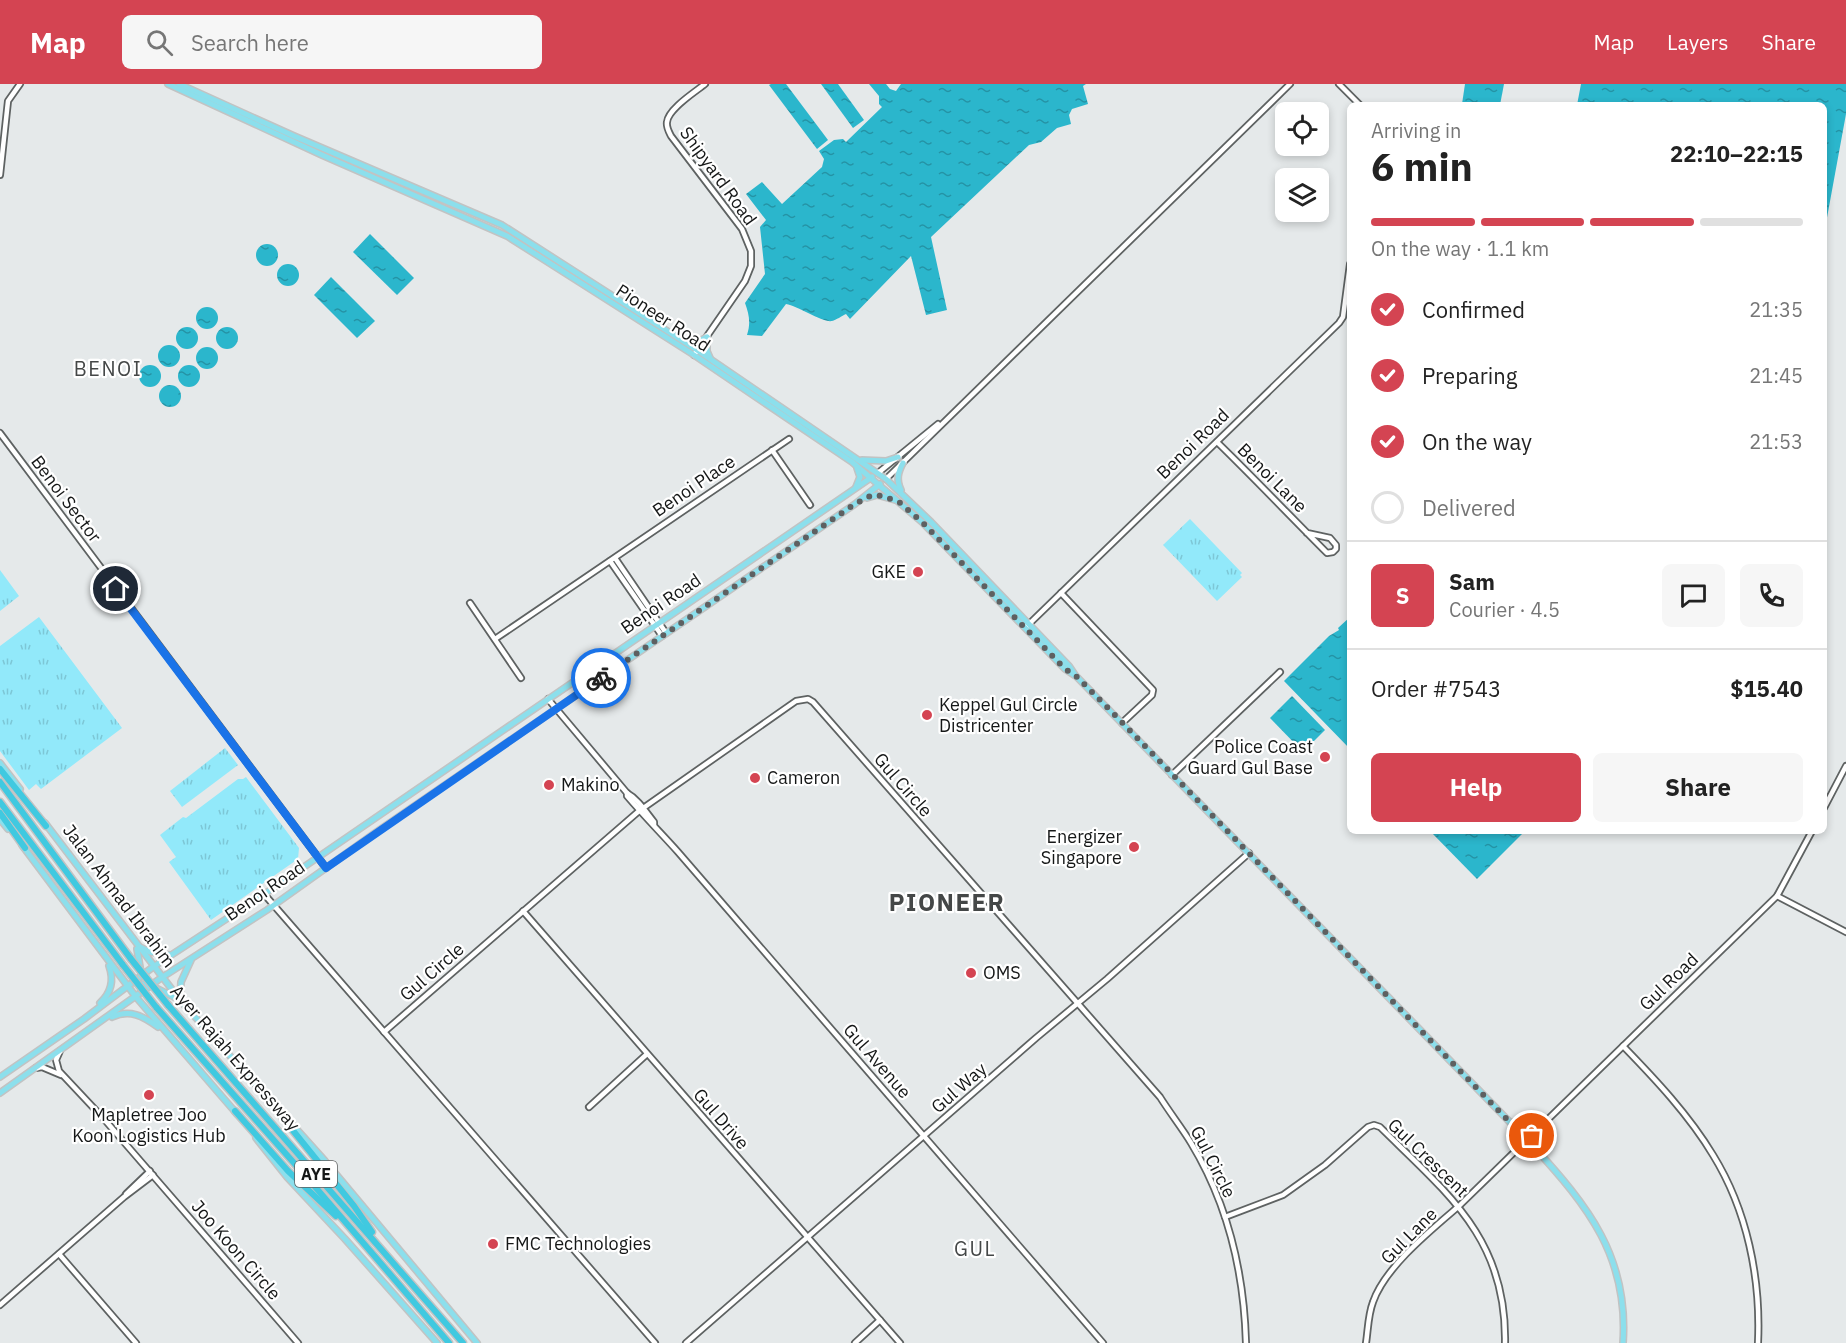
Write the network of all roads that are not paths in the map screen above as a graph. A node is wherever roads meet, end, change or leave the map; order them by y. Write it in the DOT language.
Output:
graph roads {
  1 [pos="20,84"];
  2 [pos="168,84"];
  3 [pos="179,84"];
  4 [pos="705,84"];
  5 [pos="1290,84"];
  6 [pos="1339,84"];
  7 [pos="1357,102"];
  8 [pos="0,175"];
  9 [pos="1347,284"];
  10 [pos="707,337"];
  11 [pos="682,341"];
  12 [pos="696,353"];
  13 [pos="711,359"];
  14 [pos="720,370"];
  15 [pos="732,378"];
  16 [pos="950,415"];
  17 [pos="0,433"];
  18 [pos="789,439"];
  19 [pos="1216,442"];
  20 [pos="772,450"];
  21 [pos="898,457"];
  22 [pos="860,460"];
  23 [pos="852,462"];
  24 [pos="903,463"];
  25 [pos="878,472"];
  26 [pos="872,478"];
  27 [pos="886,479"];
  28 [pos="880,485"];
  29 [pos="853,491"];
  30 [pos="905,496"];
  31 [pos="899,502"];
  32 [pos="855,504"];
  33 [pos="810,505"];
  34 [pos="1307,532"];
  35 [pos="612,559"];
  36 [pos="1060,593"];
  37 [pos="470,603"];
  38 [pos="657,624"];
  39 [pos="1027,626"];
  40 [pos="664,635"];
  41 [pos="495,639"];
  42 [pos="1280,672"];
  43 [pos="521,678"];
  44 [pos="548,699"];
  45 [pos="556,709"];
  46 [pos="1122,723"];
  47 [pos="0,763"];
  48 [pos="1846,766"];
  49 [pos="0,770"];
  50 [pos="1172,775"];
  51 [pos="0,782"];
  52 [pos="0,802"];
  53 [pos="1827,802"];
  54 [pos="641,809"];
  55 [pos="0,813"];
  56 [pos="0,819"];
  57 [pos="46,826"];
  58 [pos="1810,834"];
  59 [pos="25,848"];
  60 [pos="1249,853"];
  61 [pos="318,857"];
  62 [pos="326,868"];
  63 [pos="264,894"];
  64 [pos="1777,896"];
  65 [pos="273,905"];
  66 [pos="523,911"];
  67 [pos="1846,932"];
  68 [pos="136,945"];
  69 [pos="170,955"];
  70 [pos="194,956"];
  71 [pos="107,959"];
  72 [pos="153,966"];
  73 [pos="114,968"];
  74 [pos="161,978"];
  75 [pos="139,980"];
  76 [pos="152,985"];
  77 [pos="143,991"];
  78 [pos="137,996"];
  79 [pos="180,1000"];
  80 [pos="1078,1004"];
  81 [pos="148,1011"];
  82 [pos="84,1019"];
  83 [pos="97,1025"];
  84 [pos="165,1031"];
  85 [pos="384,1032"];
  86 [pos="1623,1046"];
  87 [pos="60,1051"];
  88 [pos="647,1054"];
  89 [pos="36,1068"];
  90 [pos="63,1076"];
  91 [pos="0,1077"];
  92 [pos="0,1093"];
  93 [pos="589,1107"];
  94 [pos="235,1111"];
  95 [pos="278,1112"];
  96 [pos="1504,1116"];
  97 [pos="1543,1125"];
  98 [pos="924,1135"];
  99 [pos="1527,1140"];
  100 [pos="151,1173"];
  101 [pos="1459,1206"];
  102 [pos="1225,1217"];
  103 [pos="346,1224"];
  104 [pos="807,1238"];
  105 [pos="59,1254"];
  106 [pos="389,1257"];
  107 [pos="0,1305"];
  108 [pos="880,1320"];
  109 [pos="136,1343"];
  110 [pos="298,1343"];
  111 [pos="437,1343"];
  112 [pos="449,1343"];
  113 [pos="463,1343"];
  114 [pos="477,1343"];
  115 [pos="655,1343"];
  116 [pos="686,1343"];
  117 [pos="855,1343"];
  118 [pos="900,1343"];
  119 [pos="1103,1343"];
  120 [pos="1246,1343"];
  121 [pos="1366,1343"];
  122 [pos="1505,1343"];
  123 [pos="1623,1343"];
  124 [pos="1758,1343"];
  1 -- 8 [label="street"];
  2 -- 12 [label="main road, Pioneer Road"];
  3 -- 11 [label="main road, Pioneer Road"];
  4 -- 10 [label="street, Shipyard Road"];
  5 -- 16 [label="street, Benoi Road"];
  6 -- 7 [label="street"];
  9 -- 19 [label="street, Benoi Road"];
  10 -- 11 [label="main road"];
  10 -- 12 [label="street, Shipyard Road"];
  10 -- 13 [label="main road"];
  11 -- 12 [label="main road, Pioneer Road"];
  12 -- 13 [label="main road, Pioneer Road"];
  12 -- 14 [label="main road, Pioneer Road"];
  13 -- 14 [label="main road, Pioneer Road"];
  14 -- 15 [label="main road, Pioneer Road"];
  15 -- 22 [label="main road, Pioneer Road"];
  15 -- 23 [label="main road, Pioneer Road"];
  16 -- 21 [label="street, Benoi Road"];
  16 -- 24 [label="street, Benoi Road"];
  17 -- 61 [label="street, Benoi Sector"];
  18 -- 20 [label="street, Benoi Place"];
  19 -- 34 [label="street, Benoi Lane"];
  19 -- 36 [label="street, Benoi Road"];
  20 -- 33 [label="street"];
  20 -- 35 [label="street, Benoi Place"];
  21 -- 22 [label="main road"];
  21 -- 25 [label="street, Benoi Road"];
  22 -- 25 [label="main road, Pioneer Road"];
  23 -- 26 [label="main road, Pioneer Road"];
  23 -- 29 [label="main road"];
  24 -- 27 [label="street, Benoi Road"];
  24 -- 30 [label="main road"];
  25 -- 26 [label="main road, Benoi Road"];
  25 -- 27 [label="main road, Pioneer Road"];
  26 -- 28 [label="main road, Pioneer Road"];
  26 -- 29 [label="main road, Benoi Road"];
  27 -- 28 [label="main road, Benoi Road"];
  27 -- 30 [label="main road, Pioneer Road"];
  28 -- 31 [label="main road, Pioneer Road"];
  28 -- 32 [label="main road, Benoi Road"];
  29 -- 38 [label="main road, Benoi Road"];
  30 -- 39 [label="main road, Pioneer Road"];
  31 -- 32 [label="main road"];
  31 -- 39 [label="main road, Pioneer Road"];
  32 -- 40 [label="main road, Benoi Road"];
  34 -- 34 [label="street, Benoi Lane"];
  35 -- 38 [label="street"];
  35 -- 41 [label="street, Benoi Place"];
  36 -- 39 [label="street, Benoi Road"];
  36 -- 46 [label="street"];
  37 -- 41 [label="street"];
  38 -- 40 [label="street"];
  38 -- 44 [label="main road, Benoi Road"];
  39 -- 46 [label="main road, Pioneer Road"];
  40 -- 45 [label="main road, Benoi Road"];
  41 -- 43 [label="street"];
  42 -- 50 [label="street"];
  44 -- 45 [label="street, Gul Avenue"];
  44 -- 61 [label="main road, Benoi Road"];
  45 -- 54 [label="street, Gul Avenue"];
  45 -- 62 [label="main road, Benoi Road"];
  46 -- 50 [label="main road, Pioneer Road"];
  47 -- 57 [label="main road, Jalan Ahmad Ibrahim"];
  48 -- 53 [label="street"];
  49 -- 57 [label="highway"];
  50 -- 60 [label="main road, Pioneer Road"];
  51 -- 106 [label="highway, Ayer Rajah Expressway / AYE, bridge"];
  52 -- 103 [label="highway, Ayer Rajah Expressway / AYE, bridge"];
  54 -- 66 [label="street, Gul Circle"];
  54 -- 80 [label="street, Gul Circle"];
  54 -- 98 [label="street, Gul Avenue"];
  55 -- 59 [label="highway"];
  56 -- 59 [label="main road"];
  57 -- 68 [label="main road, Jalan Ahmad Ibrahim"];
  58 -- 64 [label="street, Gul Road"];
  59 -- 71 [label="main road"];
  60 -- 80 [label="street, Gul Way"];
  60 -- 96 [label="main road, Pioneer Road"];
  61 -- 62 [label="street, Benoi Sector"];
  61 -- 63 [label="main road, Benoi Road"];
  62 -- 65 [label="main road, Benoi Road"];
  63 -- 65 [label="street"];
  63 -- 69 [label="main road, Benoi Road"];
  64 -- 67 [label="street"];
  64 -- 86 [label="street, Gul Road"];
  65 -- 70 [label="main road, Benoi Road"];
  65 -- 85 [label="street"];
  66 -- 85 [label="street, Gul Circle"];
  66 -- 88 [label="street, Gul Drive"];
  68 -- 69 [label="main road"];
  68 -- 72 [label="main road, Jalan Ahmad Ibrahim"];
  68 -- 75 [label="main road"];
  69 -- 72 [label="main road, Benoi Road"];
  70 -- 74 [label="main road, Benoi Road"];
  70 -- 79 [label="main road"];
  71 -- 73 [label="main road"];
  71 -- 82 [label="main road"];
  72 -- 74 [label="main road, Jalan Ahmad Ibrahim"];
  72 -- 75 [label="main road, Benoi Road"];
  73 -- 75 [label="main road"];
  73 -- 75 [label="main road"];
  74 -- 76 [label="main road, Benoi Road"];
  74 -- 79 [label="main road, Jalan Ahmad Ibrahim"];
  75 -- 76 [label="main road"];
  75 -- 77 [label="main road"];
  75 -- 78 [label="main road"];
  75 -- 78 [label="main road"];
  75 -- 82 [label="main road, Benoi Road"];
  76 -- 77 [label="main road, Benoi Road"];
  76 -- 79 [label="main road"];
  77 -- 78 [label="main road, Benoi Road"];
  77 -- 81 [label="main road"];
  78 -- 81 [label="main road"];
  78 -- 83 [label="main road, Benoi Road"];
  79 -- 95 [label="main road, Jalan Ahmad Ibrahim"];
  80 -- 98 [label="street, Gul Way"];
  80 -- 102 [label="street, Gul Circle"];
  81 -- 84 [label="main road"];
  82 -- 91 [label="main road, Benoi Road"];
  83 -- 84 [label="main road"];
  83 -- 87 [label="main road, Benoi Road"];
  84 -- 94 [label="main road"];
  85 -- 115 [label="street"];
  86 -- 97 [label="street, Gul Road"];
  86 -- 124 [label="street"];
  87 -- 89 [label="main road, Benoi Road"];
  87 -- 90 [label="street"];
  88 -- 93 [label="street"];
  88 -- 104 [label="street, Gul Drive"];
  89 -- 90 [label="street"];
  89 -- 92 [label="main road, Benoi Road"];
  90 -- 100 [label="street, Joo Koon Circle"];
  94 -- 103 [label="highway"];
  94 -- 111 [label="main road"];
  95 -- 106 [label="highway"];
  95 -- 114 [label="main road, Jalan Ahmad Ibrahim"];
  96 -- 97 [label="main road"];
  96 -- 99 [label="main road, Pioneer Road"];
  97 -- 99 [label="street, Gul Road"];
  98 -- 104 [label="street, Gul Way"];
  98 -- 119 [label="street, Gul Avenue"];
  99 -- 101 [label="street, Gul Lane"];
  99 -- 123 [label="main road, Pioneer Road"];
  100 -- 105 [label="street"];
  100 -- 110 [label="street, Joo Koon Circle"];
  101 -- 102 [label="street, Gul Crescent"];
  101 -- 121 [label="street, Gul Lane"];
  101 -- 122 [label="street, Gul Crescent"];
  102 -- 120 [label="street, Gul Circle"];
  103 -- 112 [label="highway, Ayer Rajah Expressway / AYE"];
  104 -- 108 [label="street, Gul Drive"];
  104 -- 116 [label="street, Gul Way"];
  105 -- 107 [label="street"];
  105 -- 109 [label="street"];
  106 -- 113 [label="highway, Ayer Rajah Expressway / AYE"];
  108 -- 117 [label="street"];
  108 -- 118 [label="street, Gul Drive"];
}
